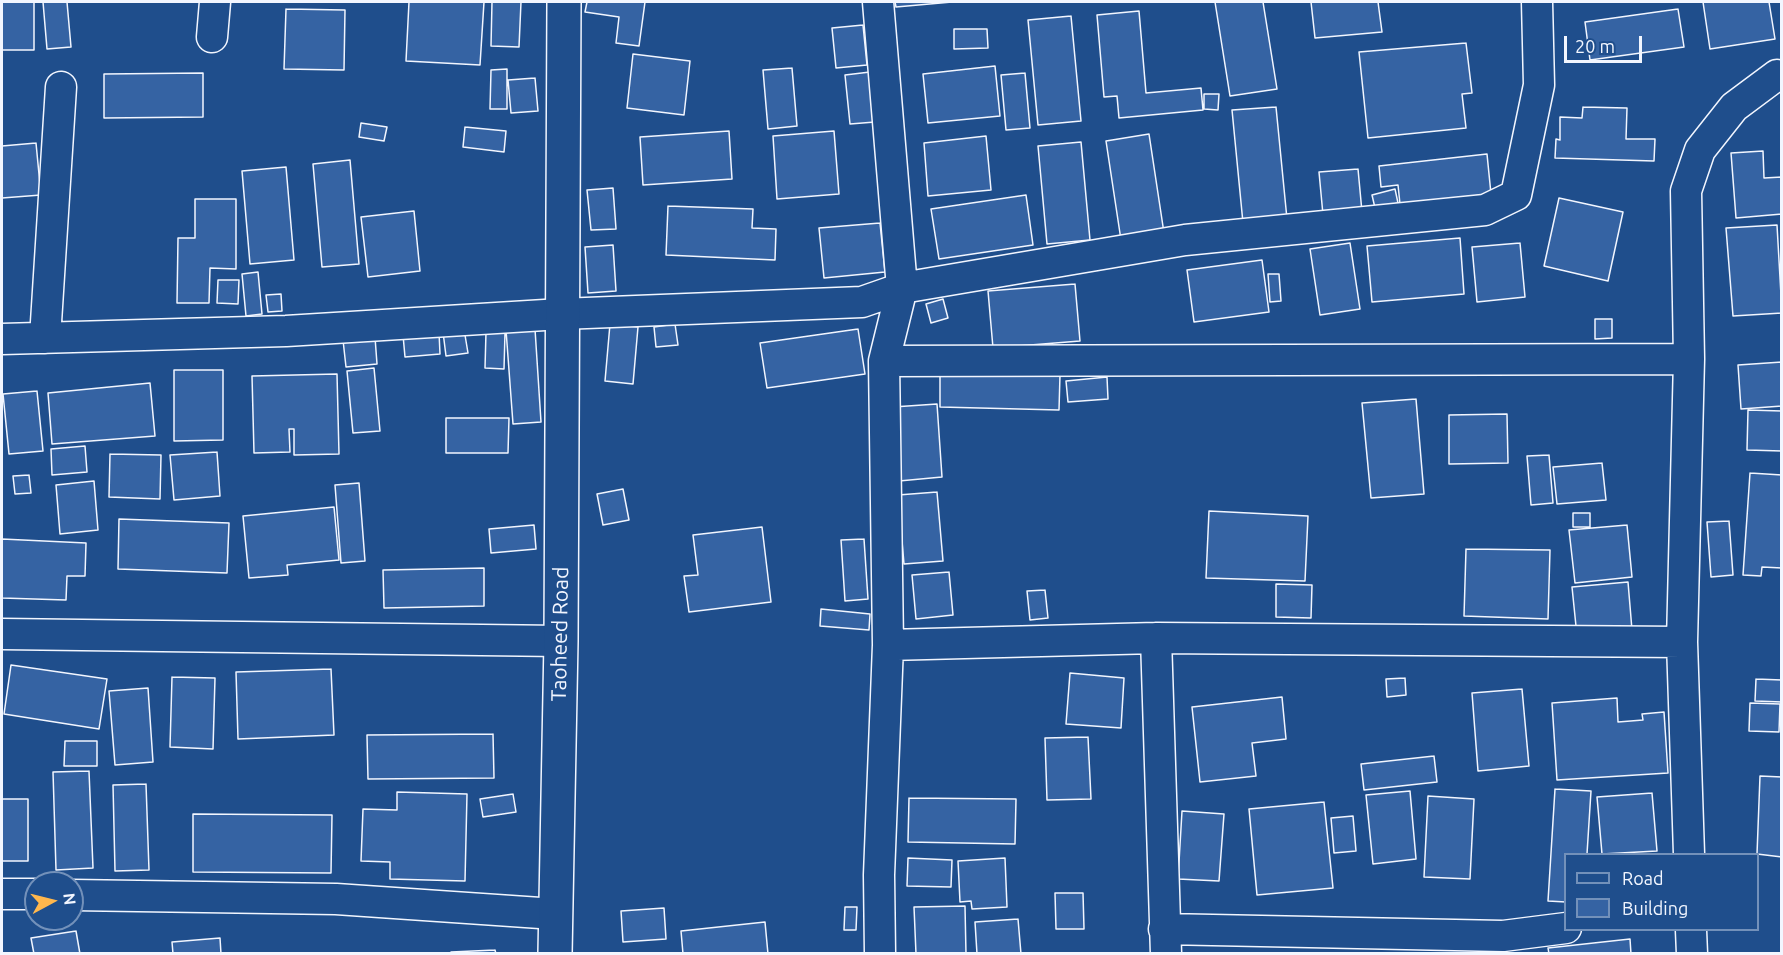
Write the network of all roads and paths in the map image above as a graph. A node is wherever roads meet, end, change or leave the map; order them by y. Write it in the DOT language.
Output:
graph roads {
  1 [pos="214,2"];
  2 [pos="564,2"];
  3 [pos="878,2"];
  4 [pos="1537,2"];
  5 [pos="212,37"];
  6 [pos="1780,73"];
  7 [pos="61,87"];
  8 [pos="902,288"];
  9 [pos="561,314"];
  10 [pos="45,338"];
  11 [pos="2,339"];
  12 [pos="1689,359"];
  13 [pos="884,360"];
  14 [pos="2,634"];
  15 [pos="1156,638"];
  16 [pos="561,641"];
  17 [pos="1683,642"];
  18 [pos="888,645"];
  19 [pos="1689,853"];
  20 [pos="2,894"];
  21 [pos="24,894"];
  22 [pos="84,895"];
  23 [pos="555,914"];
  24 [pos="1564,929"];
  25 [pos="1691,931"];
  26 [pos="1165,941"];
  27 [pos="1503,945"];
  28 [pos="555,954"];
  29 [pos="880,954"];
  30 [pos="1692,954"];
  1 -- 5 [label="street"];
  2 -- 9 [label="main road, Taoheed Road"];
  3 -- 8 [label="street"];
  4 -- 8 [label="street"];
  6 -- 12 [label="street"];
  7 -- 10 [label="street"];
  8 -- 9 [label="street"];
  8 -- 13 [label="street"];
  9 -- 10 [label="street"];
  9 -- 16 [label="main road, Taoheed Road"];
  10 -- 11 [label="street"];
  12 -- 13 [label="street"];
  12 -- 17 [label="street"];
  13 -- 18 [label="street"];
  14 -- 16 [label="street"];
  15 -- 17 [label="street"];
  15 -- 18 [label="street"];
  15 -- 26 [label="street"];
  16 -- 23 [label="main road, Taoheed Road"];
  17 -- 19 [label="street"];
  18 -- 29 [label="street"];
  20 -- 21 [label="street"];
  22 -- 23 [label="street"];
  23 -- 28 [label="main road, Taoheed Road"];
  24 -- 27 [label="street"];
  25 -- 30 [label="street"];
  26 -- 27 [label="street"];
}
